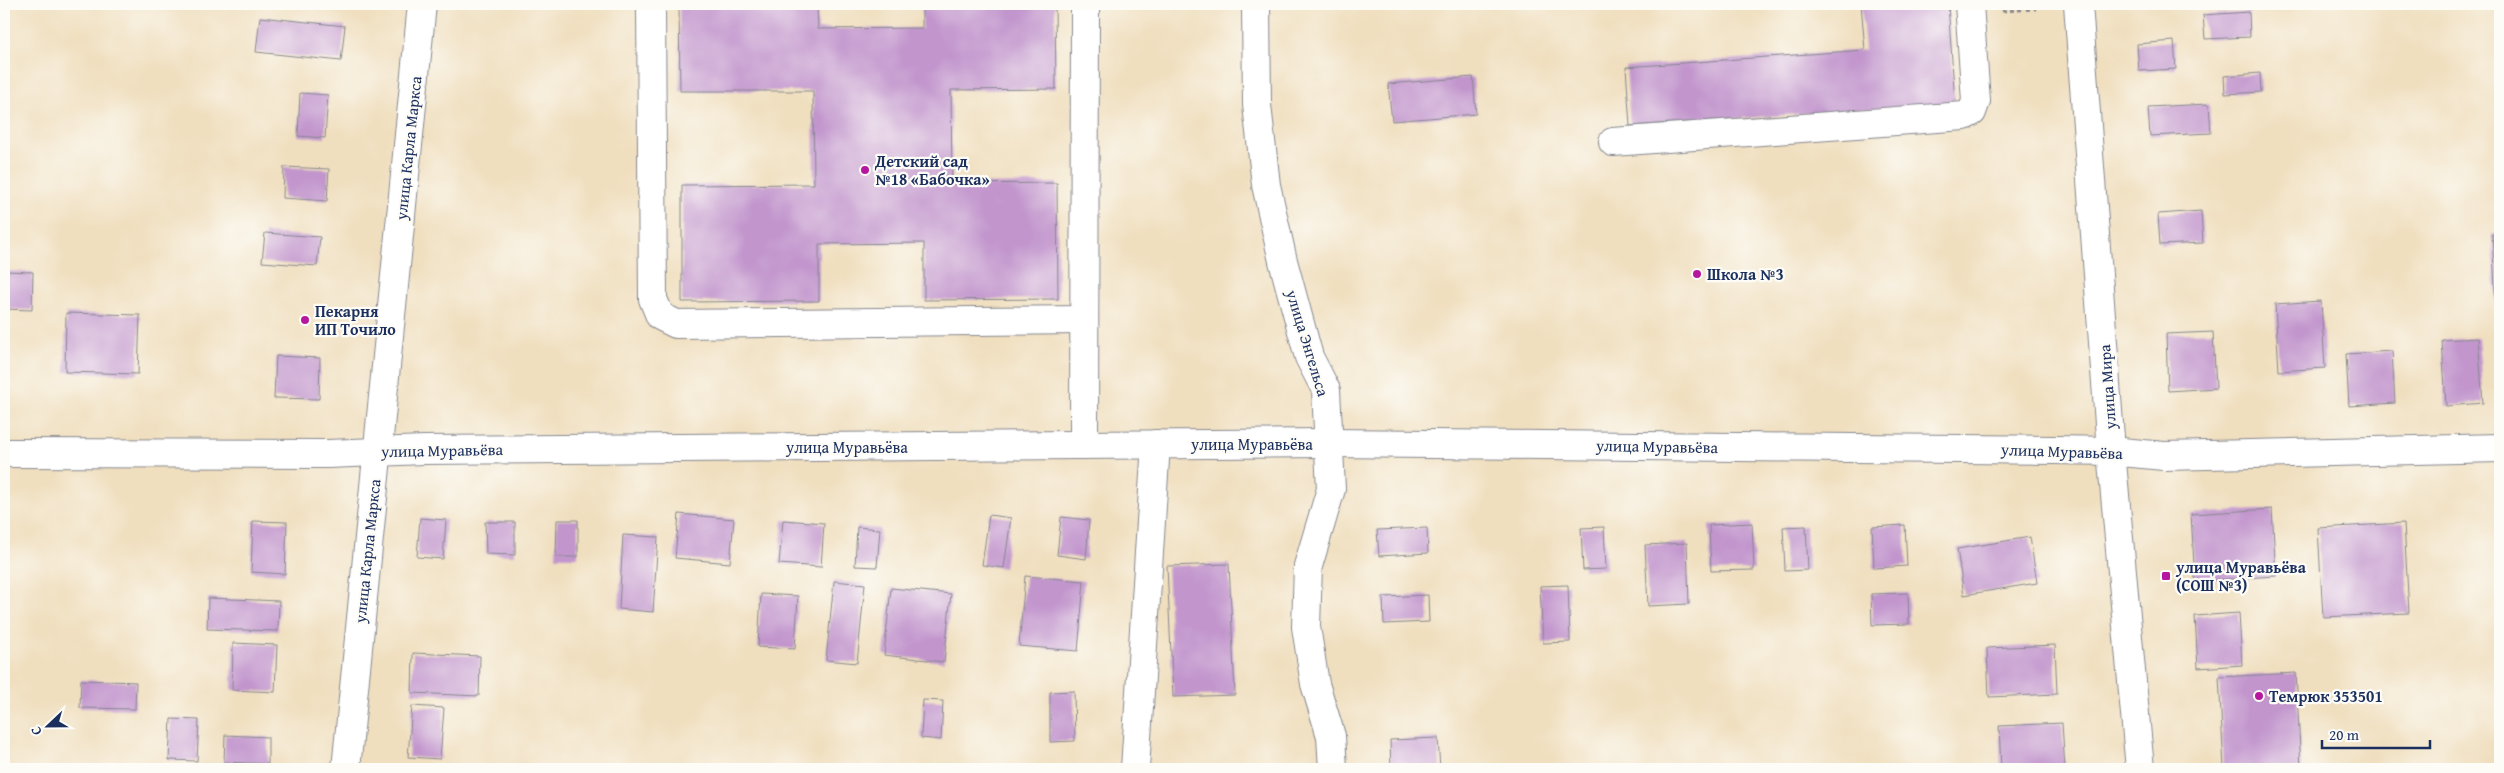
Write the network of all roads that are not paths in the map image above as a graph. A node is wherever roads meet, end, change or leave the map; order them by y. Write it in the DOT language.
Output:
graph roads {
  1 [pos="422,4"];
  2 [pos="651,4"];
  3 [pos="1085,4"];
  4 [pos="1256,4"];
  5 [pos="1969,4"];
  6 [pos="2078,4"];
  7 [pos="1613,142"];
  8 [pos="1084,320"];
  9 [pos="1329,443"];
  10 [pos="1156,444"];
  11 [pos="1084,445"];
  12 [pos="2500,448"];
  13 [pos="377,450"];
  14 [pos="2111,451"];
  15 [pos="4,453"];
  16 [pos="346,769"];
  17 [pos="1135,769"];
  18 [pos="1333,769"];
  19 [pos="2140,769"];
  1 -- 13 [label="street, улица Карла Маркса"];
  2 -- 8 [label="street"];
  3 -- 8 [label="street"];
  4 -- 9 [label="street, улица Энгельса"];
  5 -- 7 [label="street"];
  6 -- 14 [label="street, улица Мира"];
  8 -- 11 [label="street"];
  9 -- 10 [label="street, улица Муравьёва"];
  9 -- 14 [label="street, улица Муравьёва"];
  9 -- 18 [label="street, улица Энгельса"];
  10 -- 11 [label="street, улица Муравьёва"];
  10 -- 17 [label="street"];
  11 -- 13 [label="street, улица Муравьёва"];
  12 -- 14 [label="street, улица Муравьёва"];
  13 -- 15 [label="street, улица Муравьёва"];
  13 -- 16 [label="street, улица Карла Маркса"];
  14 -- 19 [label="street, улица Мира"];
}
